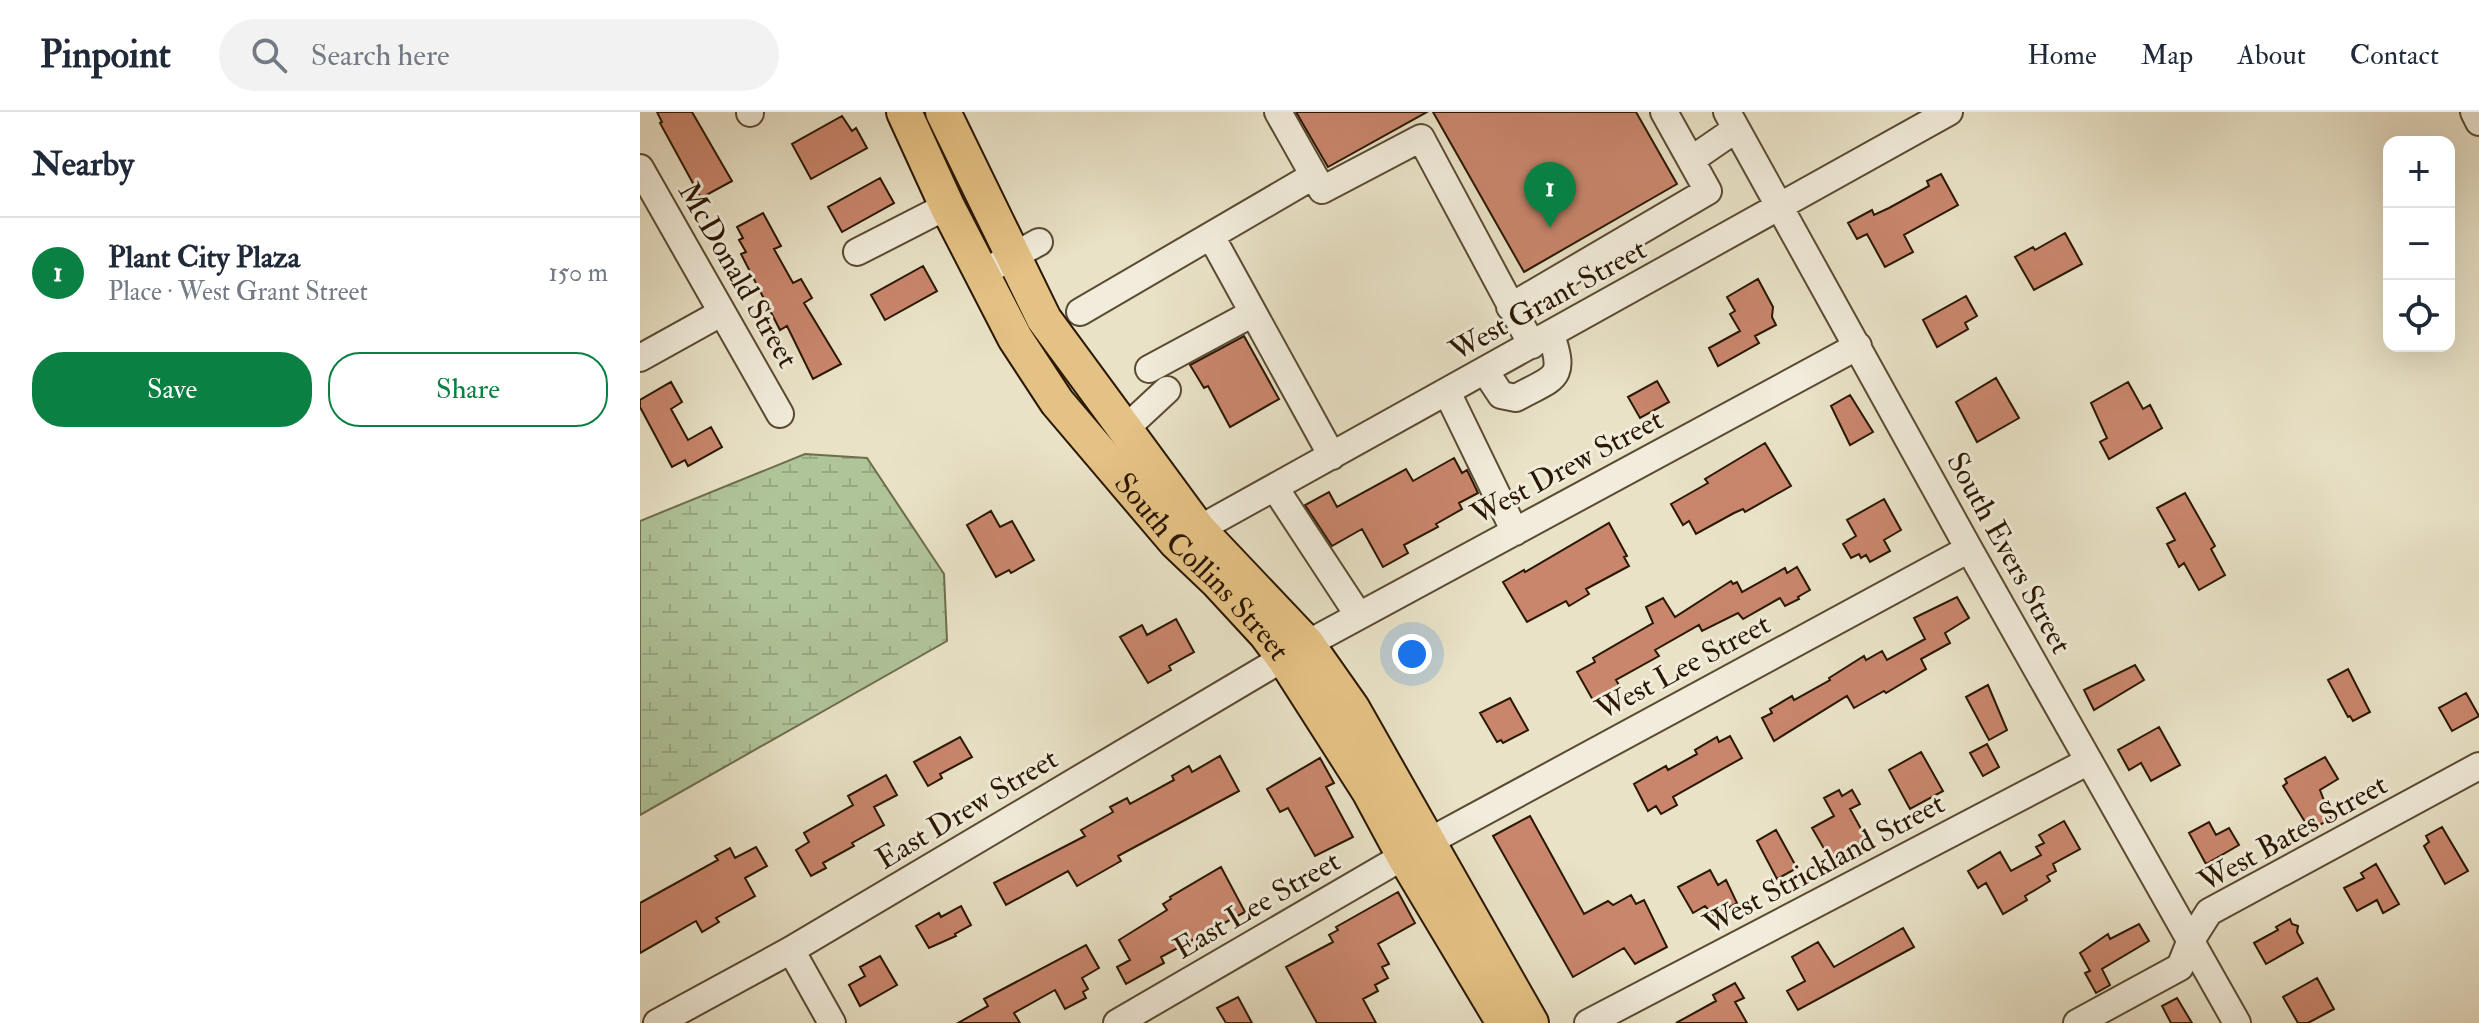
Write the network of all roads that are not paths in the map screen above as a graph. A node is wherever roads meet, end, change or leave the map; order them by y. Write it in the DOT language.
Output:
graph roads {
  1 [pos="904,112"];
  2 [pos="943,112"];
  3 [pos="1278,112"];
  4 [pos="1664,112"];
  5 [pos="1949,112"];
  6 [pos="2474,112"];
  7 [pos="1732,120"];
  8 [pos="2479,122"];
  9 [pos="1691,160"];
  10 [pos="640,168"];
  11 [pos="1313,176"];
  12 [pos="947,206"];
  13 [pos="1780,208"];
  14 [pos="1211,236"];
  15 [pos="1026,250"];
  16 [pos="857,252"];
  17 [pos="981,272"];
  18 [pos="1510,307"];
  19 [pos="1080,312"];
  20 [pos="721,313"];
  21 [pos="1253,313"];
  22 [pos="1542,340"];
  23 [pos="1858,346"];
  24 [pos="640,358"];
  25 [pos="1149,369"];
  26 [pos="1485,371"];
  27 [pos="1167,390"];
  28 [pos="1447,392"];
  29 [pos="780,414"];
  30 [pos="1124,430"];
  31 [pos="1332,456"];
  32 [pos="1275,488"];
  33 [pos="1515,532"];
  34 [pos="1188,536"];
  35 [pos="1969,549"];
  36 [pos="1359,616"];
  37 [pos="1296,651"];
  38 [pos="2089,761"];
  39 [pos="2479,766"];
  40 [pos="1416,849"];
  41 [pos="2190,942"];
  42 [pos="791,950"];
  43 [pos="657,1023"];
  44 [pos="832,1023"];
  45 [pos="1117,1023"];
  46 [pos="1504,1023"];
  47 [pos="1531,1023"];
  48 [pos="1588,1023"];
  49 [pos="2077,1023"];
  50 [pos="2237,1023"];
  1 -- 12 [label="main road"];
  2 -- 15 [label="main road, South Collins Street"];
  3 -- 11 [label="street"];
  4 -- 9 [label="street"];
  5 -- 13 [label="street, West Grant Street"];
  6 -- 8 [label="street"];
  7 -- 9 [label="street"];
  7 -- 13 [label="street, South Evers Street"];
  9 -- 18 [label="street"];
  10 -- 20 [label="street, McDonald Street"];
  11 -- 14 [label="street"];
  11 -- 18 [label="street"];
  12 -- 16 [label="street"];
  12 -- 17 [label="main road"];
  13 -- 22 [label="street, West Grant Street"];
  13 -- 23 [label="street, South Evers Street"];
  14 -- 19 [label="street"];
  14 -- 21 [label="street"];
  15 -- 17 [label="street"];
  15 -- 30 [label="main road, South Collins Street"];
  17 -- 34 [label="main road"];
  18 -- 22 [label="street"];
  20 -- 24 [label="street"];
  20 -- 29 [label="street, McDonald Street"];
  21 -- 25 [label="street"];
  21 -- 31 [label="street"];
  22 -- 26 [label="street, West Grant Street"];
  22 -- 26 [label="street"];
  23 -- 33 [label="street, West Drew Street"];
  23 -- 35 [label="street, South Evers Street"];
  26 -- 28 [label="street, West Grant Street"];
  27 -- 30 [label="street"];
  28 -- 31 [label="street, West Grant Street"];
  28 -- 33 [label="street"];
  30 -- 34 [label="main road, South Collins Street"];
  31 -- 32 [label="street, West Grant Street"];
  32 -- 34 [label="street, West Grant Street"];
  32 -- 36 [label="street"];
  33 -- 36 [label="street, West Drew Street"];
  34 -- 37 [label="main road, South Collins Street"];
  35 -- 38 [label="street, South Evers Street"];
  35 -- 40 [label="street, West Lee Street"];
  36 -- 37 [label="street, West Drew Street"];
  37 -- 40 [label="main road, South Collins Street"];
  37 -- 42 [label="street, East Drew Street"];
  38 -- 41 [label="street, South Evers Street"];
  38 -- 48 [label="street, West Strickland Street"];
  39 -- 41 [label="street, West Bates Street"];
  40 -- 45 [label="street, East Lee Street"];
  40 -- 46 [label="main road, South Collins Street"];
  40 -- 47 [label="main road, South Collins Street"];
  41 -- 49 [label="street, West Bates Street"];
  41 -- 50 [label="street, South Evers Street"];
  42 -- 43 [label="street, East Drew Street"];
  42 -- 44 [label="street"];
}
